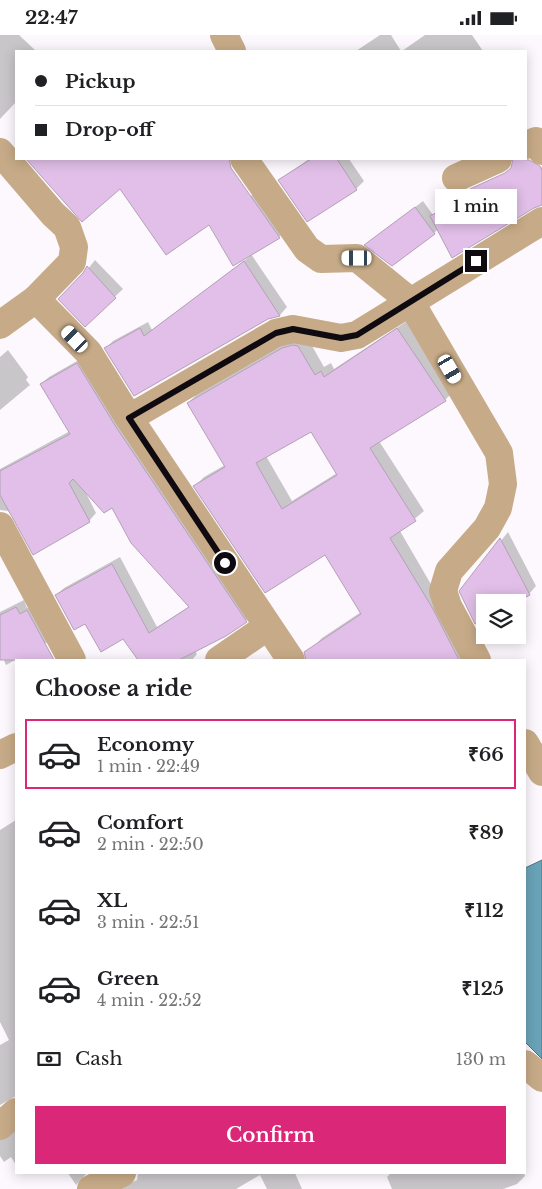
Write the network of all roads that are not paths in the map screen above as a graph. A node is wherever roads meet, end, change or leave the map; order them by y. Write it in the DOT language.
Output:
graph roads {
  1 [pos="224,35"];
  2 [pos="232,50"];
  3 [pos="527,145"];
  4 [pos="0,151"];
  5 [pos="542,151"];
  6 [pos="245,160"];
  7 [pos="496,160"];
  8 [pos="456,178"];
  9 [pos="542,221"];
  10 [pos="36,299"];
  11 [pos="410,301"];
  12 [pos="0,325"];
  13 [pos="129,418"];
  14 [pos="0,526"];
  15 [pos="267,627"];
  16 [pos="71,659"];
  17 [pos="219,659"];
  18 [pos="290,659"];
  19 [pos="476,659"];
  20 [pos="526,745"];
  21 [pos="15,748"];
  22 [pos="0,755"];
  23 [pos="542,772"];
  24 [pos="526,1065"];
  25 [pos="542,1078"];
  26 [pos="542,1082"];
  27 [pos="526,1090"];
  28 [pos="15,1113"];
  29 [pos="0,1126"];
  30 [pos="120,1174"];
  31 [pos="91,1189"];
  1 -- 2 [label="street"];
  3 -- 5 [label="street"];
  4 -- 10 [label="street"];
  6 -- 11 [label="street"];
  7 -- 8 [label="street"];
  9 -- 11 [label="street"];
  10 -- 12 [label="street"];
  10 -- 13 [label="street"];
  11 -- 13 [label="street"];
  11 -- 19 [label="street"];
  13 -- 15 [label="street"];
  14 -- 16 [label="street"];
  15 -- 17 [label="street"];
  15 -- 18 [label="street"];
  20 -- 23 [label="street"];
  21 -- 22 [label="street"];
  24 -- 25 [label="street"];
  26 -- 27 [label="street"];
  28 -- 29 [label="street"];
  30 -- 31 [label="street"];
}
